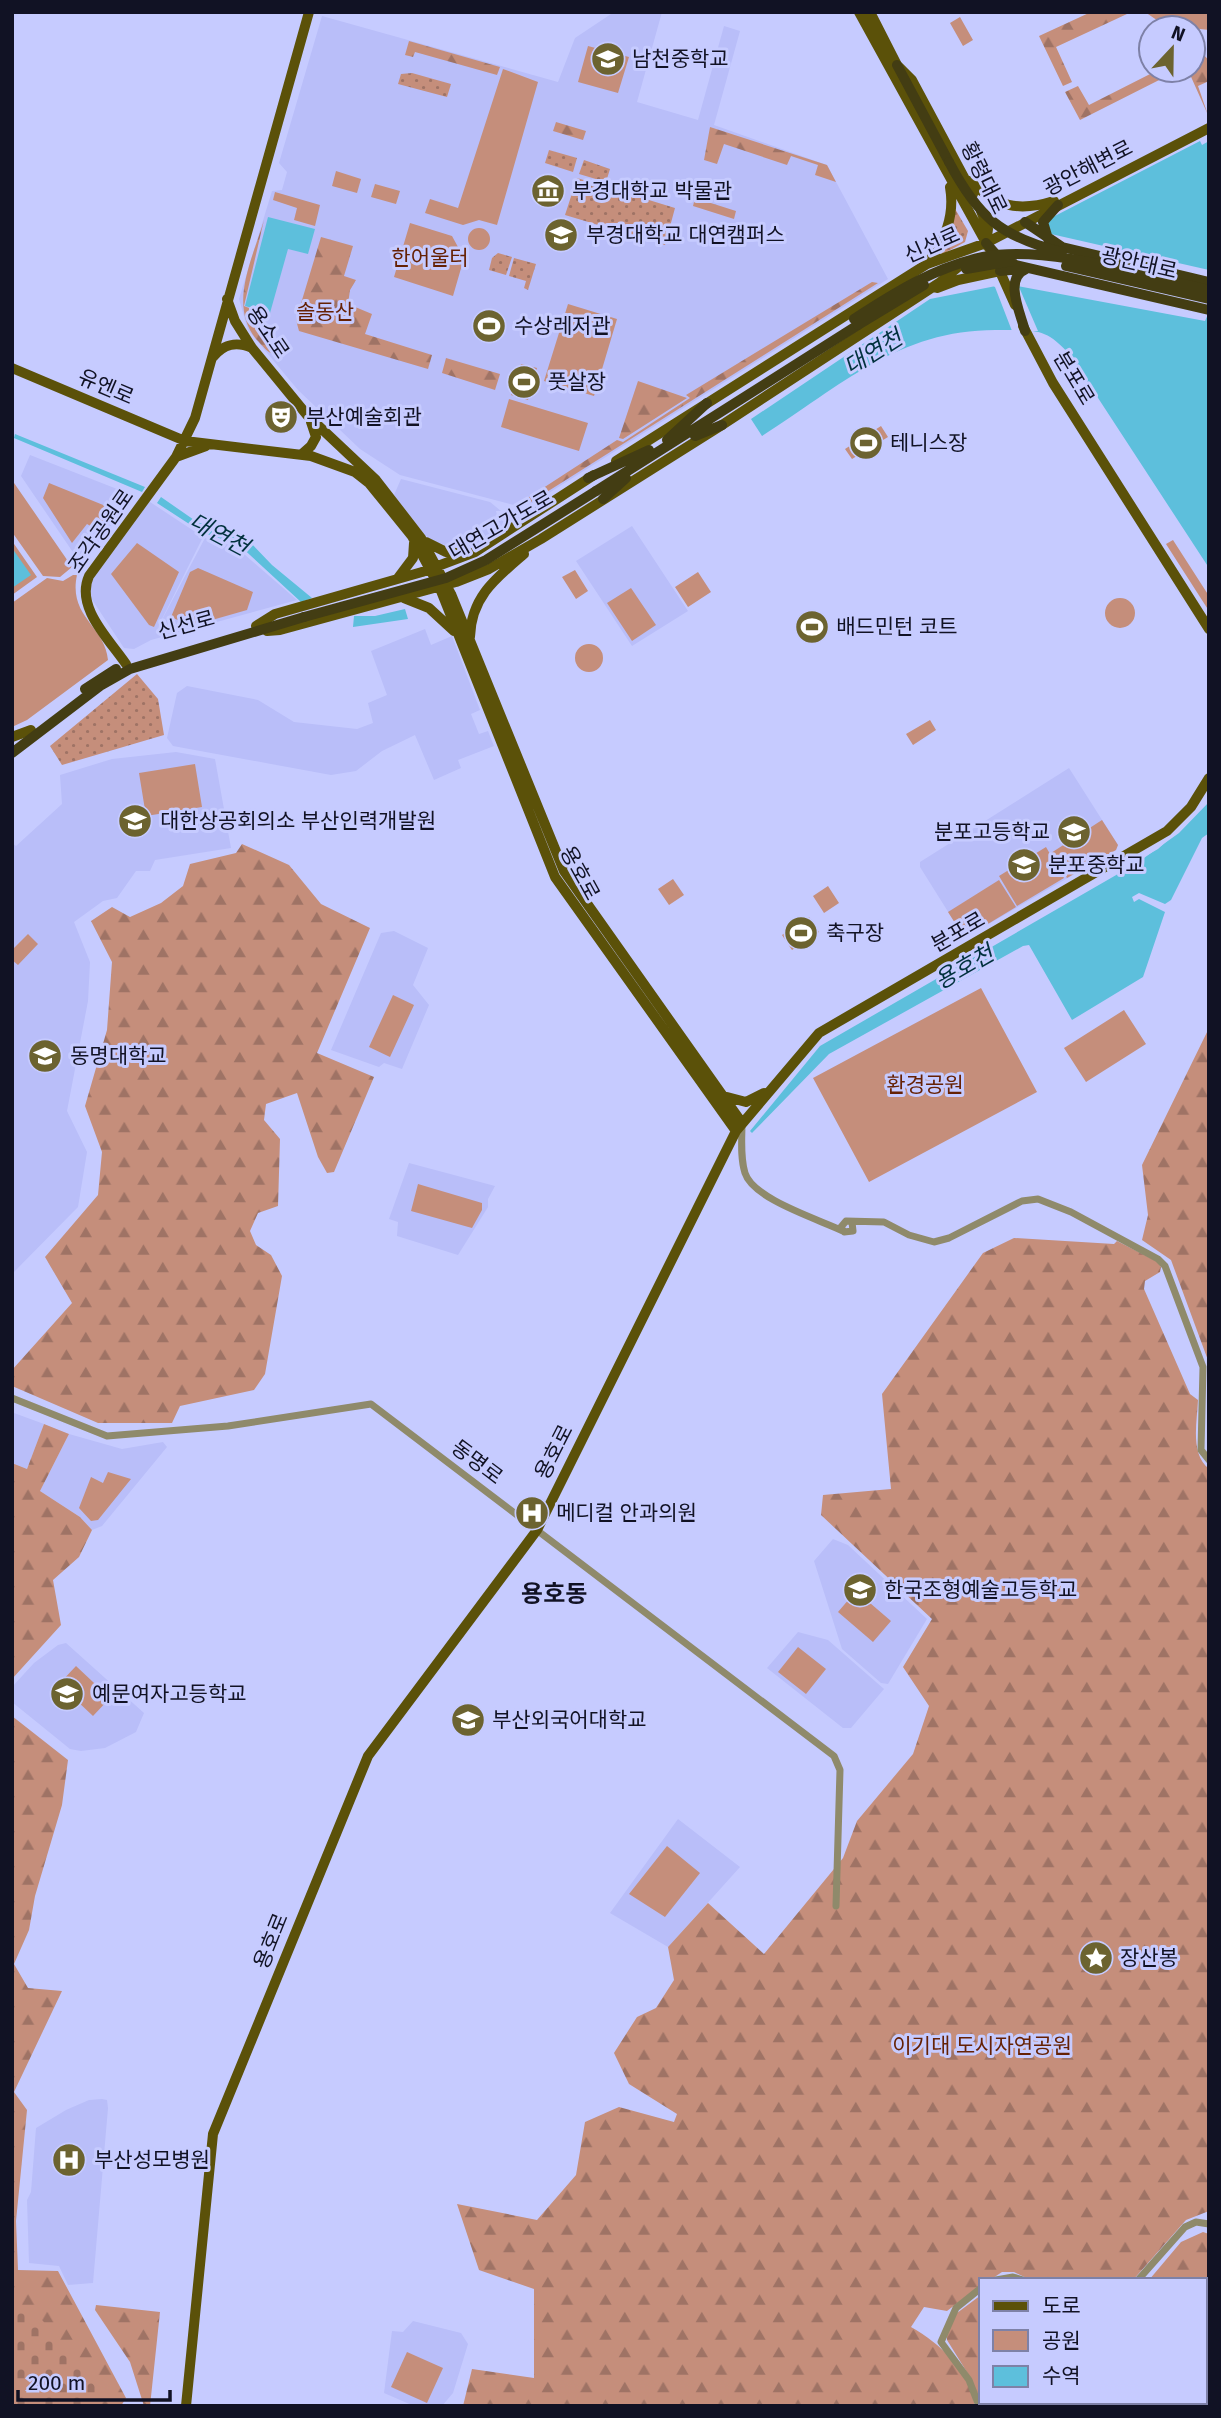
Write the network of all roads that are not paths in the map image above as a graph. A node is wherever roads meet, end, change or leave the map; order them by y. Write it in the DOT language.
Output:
graph roads {
  1 [pos="309,12"];
  2 [pos="859,12"];
  3 [pos="870,12"];
  4 [pos="897,65"];
  5 [pos="1209,128"];
  6 [pos="962,173"];
  7 [pos="948,179"];
  8 [pos="1081,193"];
  9 [pos="974,196"];
  10 [pos="996,202"];
  11 [pos="963,203"];
  12 [pos="1058,205"];
  13 [pos="1025,222"];
  14 [pos="1049,241"];
  15 [pos="986,243"];
  16 [pos="1076,251"];
  17 [pos="1062,262"];
  18 [pos="927,264"];
  19 [pos="1113,269"];
  20 [pos="1031,270"];
  21 [pos="1000,271"];
  22 [pos="1071,277"];
  23 [pos="1010,283"];
  24 [pos="1207,284"];
  25 [pos="917,296"];
  26 [pos="227,299"];
  27 [pos="1209,299"];
  28 [pos="1205,309"];
  29 [pos="1025,331"];
  30 [pos="252,348"];
  31 [pos="212,359"];
  32 [pos="12,369"];
  33 [pos="707,403"];
  34 [pos="307,415"];
  35 [pos="195,418"];
  36 [pos="722,425"];
  37 [pos="185,441"];
  38 [pos="668,443"];
  39 [pos="210,444"];
  40 [pos="302,454"];
  41 [pos="176,457"];
  42 [pos="643,458"];
  43 [pos="595,489"];
  44 [pos="416,537"];
  45 [pos="541,539"];
  46 [pos="475,552"];
  47 [pos="434,568"];
  48 [pos="396,580"];
  49 [pos="442,586"];
  50 [pos="400,597"];
  51 [pos="438,614"];
  52 [pos="257,628"];
  53 [pos="1209,629"];
  54 [pos="465,641"];
  55 [pos="126,664"];
  56 [pos="33,733"];
  57 [pos="499,734"];
  58 [pos="12,737"];
  59 [pos="12,745"];
  60 [pos="516,747"];
  61 [pos="12,753"];
  62 [pos="12,759"];
  63 [pos="514,771"];
  64 [pos="1209,778"];
  65 [pos="529,781"];
  66 [pos="695,1074"];
  67 [pos="720,1091"];
  68 [pos="768,1091"];
  69 [pos="739,1127"];
  70 [pos="12,1398"];
  71 [pos="1209,1460"];
  72 [pos="537,1530"];
  73 [pos="836,1906"];
  74 [pos="1209,2224"];
  75 [pos="1140,2278"];
  76 [pos="979,2290"];
  77 [pos="186,2406"];
  78 [pos="979,2406"];
  1 -- 26 [label="main road, 용소로"];
  2 -- 7 [label="main road, 황령대로"];
  3 -- 4 [label="main road, 황령대로"];
  4 -- 6 [label="main road, 황령대로"];
  4 -- 19 [label="highway, bridge"];
  5 -- 8 [label="main road, 광안해변로"];
  6 -- 9 [label="main road, 황령대로"];
  6 -- 10 [label="main road"];
  7 -- 11 [label="main road, 황령대로"];
  7 -- 18 [label="main road"];
  8 -- 10 [label="main road"];
  8 -- 12 [label="main road, 광안해변로"];
  9 -- 11 [label="main road"];
  9 -- 15 [label="main road, 황령대로"];
  10 -- 13 [label="main road"];
  11 -- 15 [label="main road, 황령대로"];
  12 -- 13 [label="main road, 광안해변로"];
  12 -- 14 [label="highway"];
  13 -- 14 [label="highway"];
  13 -- 15 [label="main road, 광안해변로"];
  14 -- 16 [label="highway"];
  15 -- 18 [label="main road, 신선로"];
  15 -- 20 [label="highway"];
  15 -- 21 [label="main road"];
  15 -- 25 [label="main road, 신선로"];
  16 -- 22 [label="highway"];
  16 -- 24 [label="highway"];
  17 -- 19 [label="highway, 광안대로, bridge"];
  17 -- 27 [label="highway, 광안대로, bridge"];
  17 -- 38 [label="highway, bridge"];
  18 -- 33 [label="main road, 신선로"];
  19 -- 24 [label="highway, 광안대로, bridge"];
  20 -- 21 [label="highway"];
  20 -- 22 [label="highway"];
  20 -- 23 [label="highway"];
  21 -- 23 [label="main road"];
  21 -- 25 [label="main road"];
  22 -- 28 [label="highway"];
  23 -- 29 [label="highway"];
  25 -- 36 [label="main road, 신선로"];
  26 -- 30 [label="main road, 용소로"];
  26 -- 31 [label="main road"];
  29 -- 53 [label="main road, 분포로"];
  30 -- 31 [label="main road"];
  30 -- 34 [label="main road, 용소로"];
  31 -- 35 [label="main road"];
  32 -- 37 [label="main road, 유엔로"];
  33 -- 38 [label="highway"];
  33 -- 43 [label="main road, 신선로"];
  34 -- 40 [label="main road"];
  34 -- 44 [label="main road, 용소로"];
  35 -- 37 [label="main road, 조각공원로"];
  35 -- 39 [label="main road"];
  36 -- 38 [label="highway"];
  36 -- 43 [label="main road, 신선로"];
  37 -- 39 [label="main road, 유엔로"];
  37 -- 41 [label="main road, 조각공원로"];
  38 -- 42 [label="highway"];
  39 -- 40 [label="main road"];
  39 -- 41 [label="main road"];
  40 -- 44 [label="main road, 용소로"];
  41 -- 55 [label="main road, 조각공원로"];
  42 -- 43 [label="highway, 대연고가도로"];
  42 -- 43 [label="highway"];
  43 -- 45 [label="main road"];
  43 -- 46 [label="main road"];
  43 -- 52 [label="highway, 대연고가도로, bridge"];
  44 -- 46 [label="main road"];
  44 -- 47 [label="main road, 용소로"];
  44 -- 48 [label="main road"];
  45 -- 49 [label="main road"];
  45 -- 54 [label="main road"];
  46 -- 47 [label="main road"];
  47 -- 48 [label="main road"];
  47 -- 49 [label="main road, 용소로"];
  48 -- 52 [label="main road"];
  49 -- 50 [label="main road"];
  49 -- 51 [label="main road"];
  49 -- 54 [label="main road, 용호로"];
  50 -- 51 [label="main road"];
  50 -- 52 [label="main road"];
  51 -- 54 [label="main road"];
  52 -- 55 [label="highway, 신선로"];
  52 -- 56 [label="highway"];
  54 -- 57 [label="main road, 용호로"];
  54 -- 60 [label="main road, 용호로"];
  55 -- 56 [label="highway, 신선로"];
  56 -- 58 [label="main road"];
  56 -- 59 [label="highway"];
  56 -- 61 [label="highway"];
  56 -- 62 [label="main road"];
  57 -- 60 [label="main road"];
  57 -- 63 [label="main road, 용호로"];
  60 -- 65 [label="main road, 용호로"];
  63 -- 65 [label="main road"];
  63 -- 66 [label="main road, 용호로"];
  64 -- 68 [label="main road, 분포로"];
  65 -- 67 [label="main road, 용호로"];
  66 -- 67 [label="main road"];
  66 -- 69 [label="main road, 용호로"];
  67 -- 68 [label="main road"];
  67 -- 69 [label="main road, 용호로"];
  68 -- 69 [label="main road, 분포로"];
  69 -- 71 [label="street"];
  69 -- 72 [label="main road, 용호로"];
  70 -- 72 [label="street, 동명로"];
  72 -- 73 [label="street, 동명로"];
  72 -- 77 [label="main road, 용호로"];
  74 -- 75 [label="street"];
  76 -- 78 [label="street"];
}
